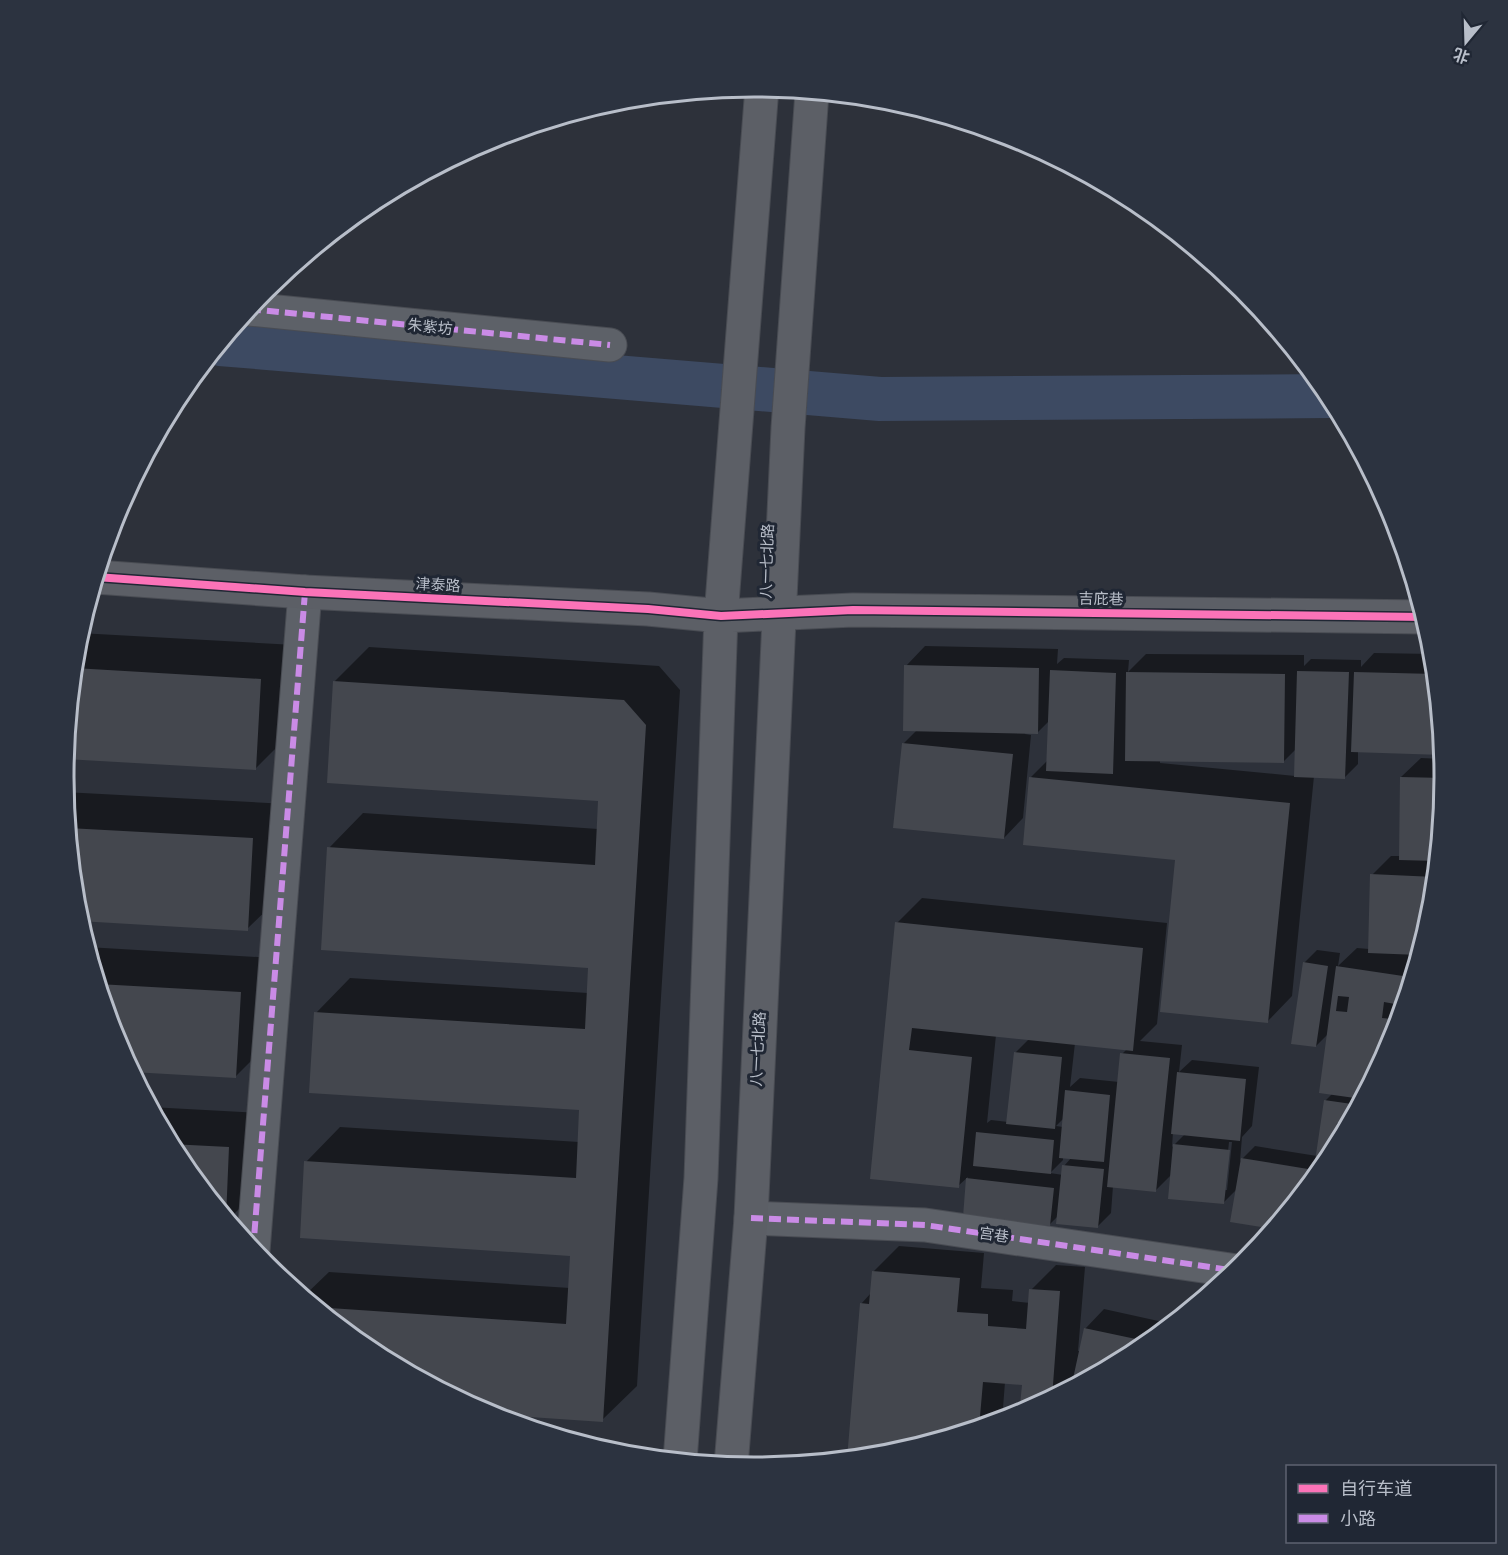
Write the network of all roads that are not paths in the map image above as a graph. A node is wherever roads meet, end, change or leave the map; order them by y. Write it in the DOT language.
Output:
graph roads {
  1 [pos="761,97"];
  2 [pos="811,99"];
  3 [pos="260,310"];
  4 [pos="610,345"];
  5 [pos="104,578"];
  6 [pos="305,592"];
  7 [pos="779,613"];
  8 [pos="721,616"];
  9 [pos="1415,617"];
  10 [pos="751,1218"];
  11 [pos="254,1239"];
  12 [pos="1224,1269"];
  13 [pos="681,1454"];
  14 [pos="732,1458"];
  1 -- 8 [label="main road"];
  2 -- 7 [label="main road, 八一七北路"];
  3 -- 4 [label="street, 朱紫坊"];
  5 -- 6 [label="main road, 津泰路"];
  6 -- 8 [label="main road, 津泰路"];
  6 -- 11 [label="street"];
  7 -- 8 [label="main road, 津泰路"];
  7 -- 9 [label="main road, 吉庇巷"];
  7 -- 10 [label="main road, 八一七北路"];
  8 -- 13 [label="main road"];
  10 -- 12 [label="street, 宫巷"];
  10 -- 14 [label="main road, 八一七北路"];
}
